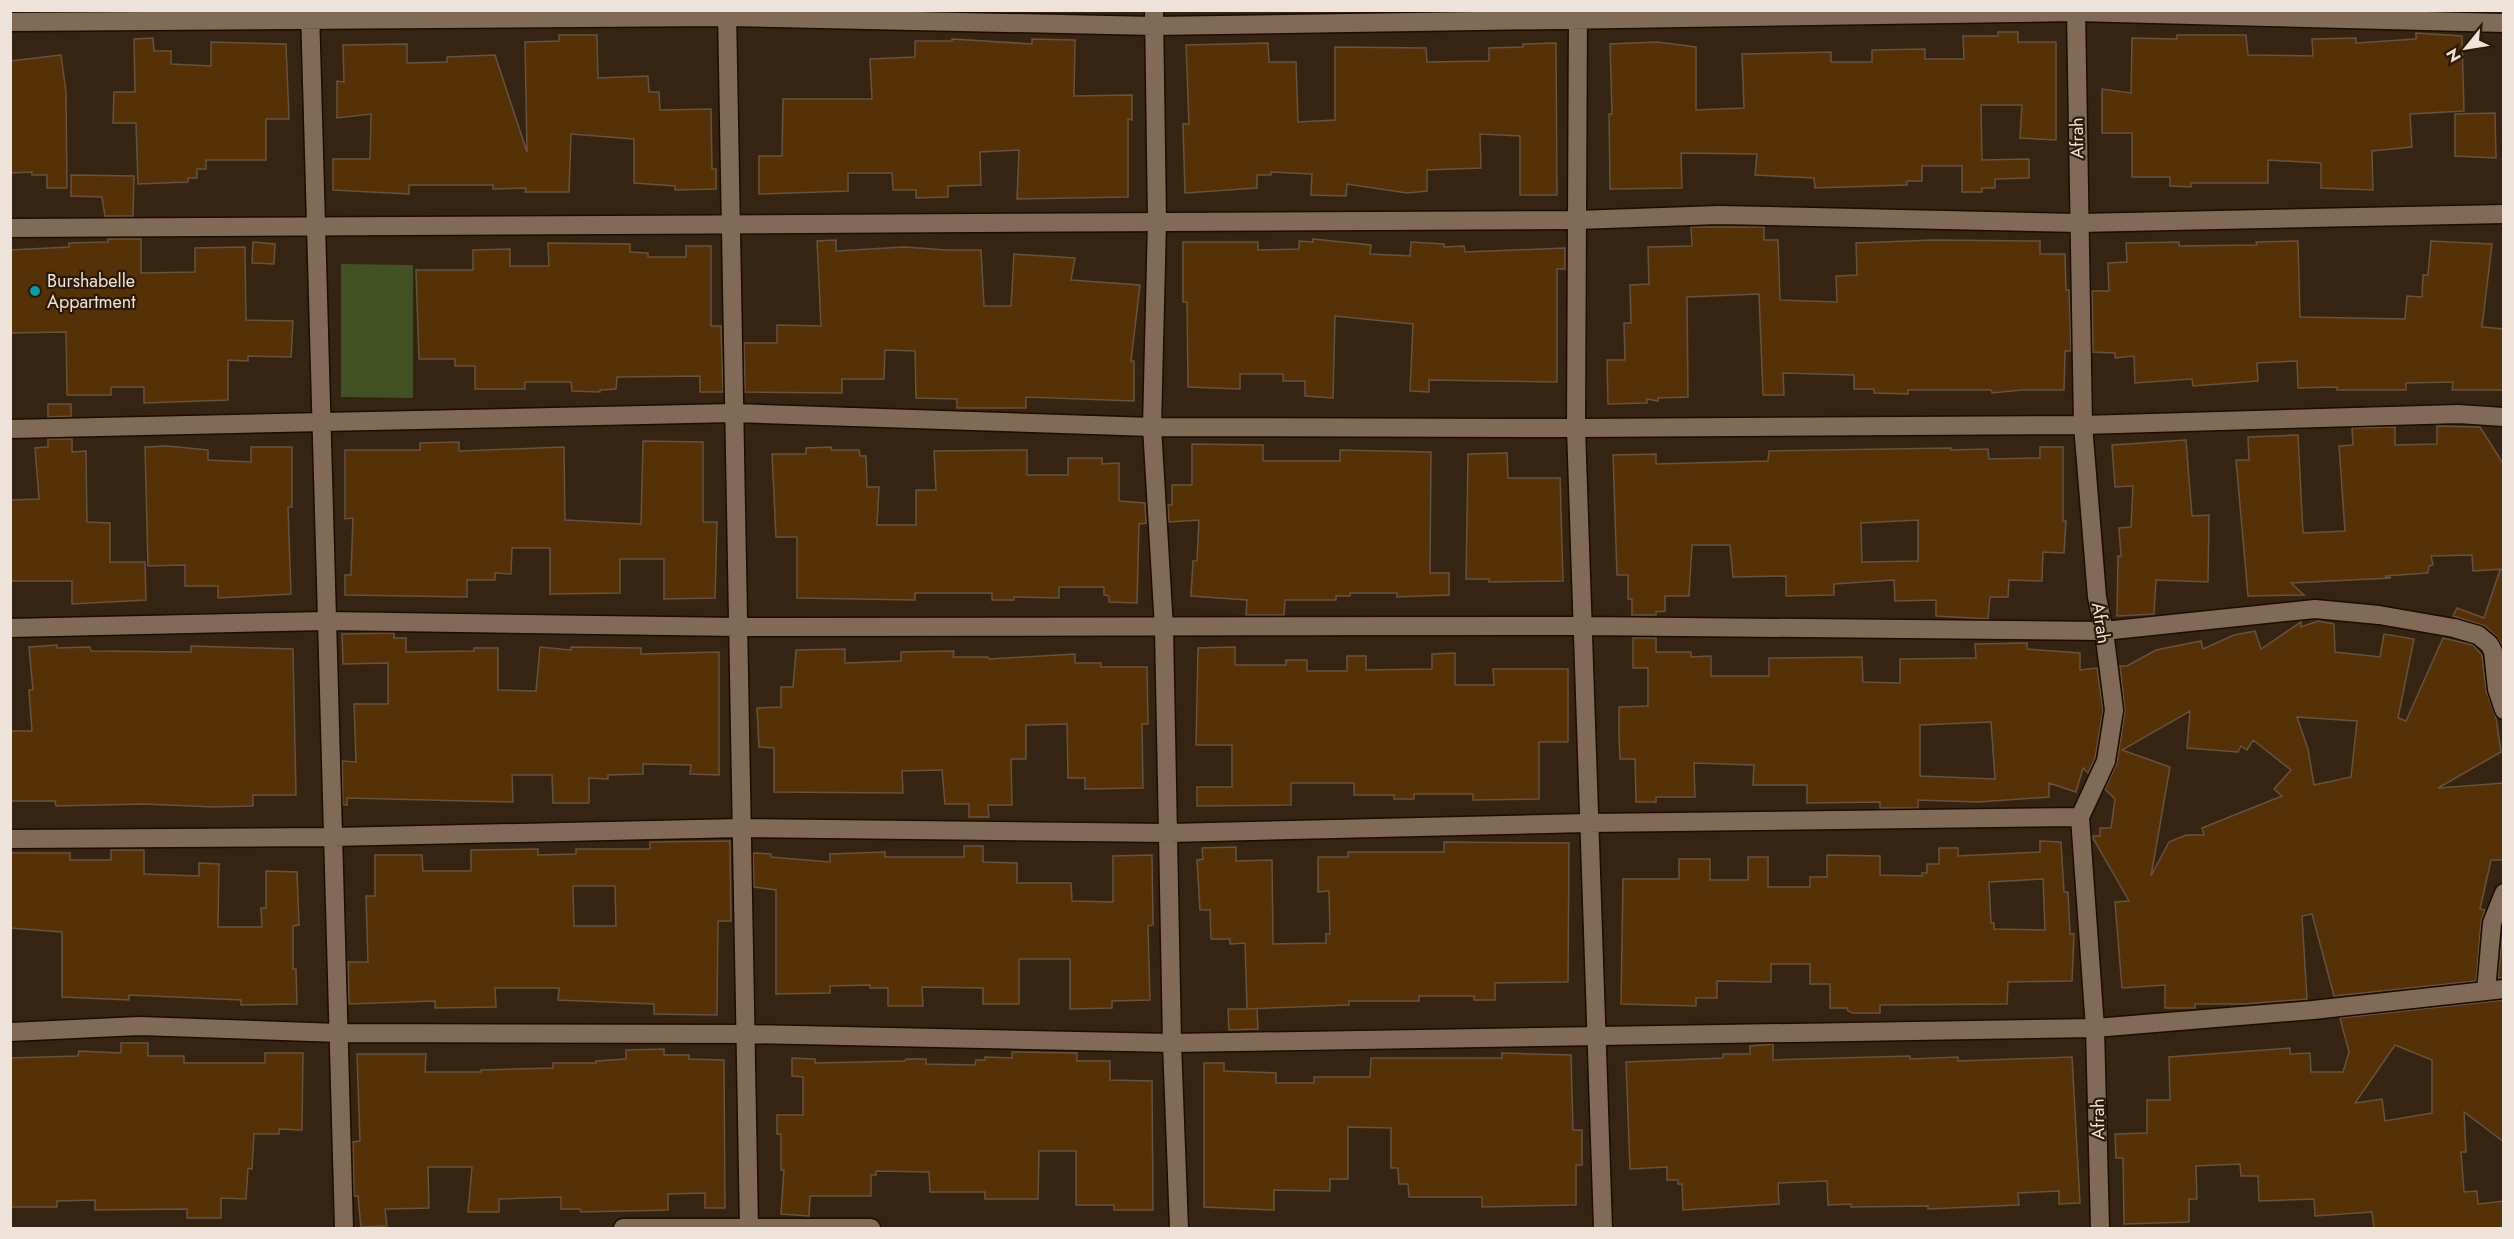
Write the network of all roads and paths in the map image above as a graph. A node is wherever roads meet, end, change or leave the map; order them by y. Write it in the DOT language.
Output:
graph roads {
  1 [pos="2076,11"];
  2 [pos="727,14"];
  3 [pos="1578,15"];
  4 [pos="310,16"];
  5 [pos="1154,18"];
  6 [pos="10,22"];
  7 [pos="2504,24"];
  8 [pos="2504,214"];
  9 [pos="1577,220"];
  10 [pos="1157,221"];
  11 [pos="2079,222"];
  12 [pos="731,224"];
  13 [pos="316,226"];
  14 [pos="10,228"];
  15 [pos="734,413"];
  16 [pos="2504,417"];
  17 [pos="321,422"];
  18 [pos="2083,425"];
  19 [pos="1152,427"];
  20 [pos="1576,428"];
  21 [pos="10,429"];
  22 [pos="327,621"];
  23 [pos="1583,626"];
  24 [pos="738,627"];
  25 [pos="10,628"];
  26 [pos="1164,628"];
  27 [pos="2104,631"];
  28 [pos="2504,710"];
  29 [pos="2080,817"];
  30 [pos="1588,824"];
  31 [pos="742,828"];
  32 [pos="1168,833"];
  33 [pos="333,837"];
  34 [pos="10,838"];
  35 [pos="2504,893"];
  36 [pos="2494,990"];
  37 [pos="2095,1028"];
  38 [pos="10,1032"];
  39 [pos="339,1033"];
  40 [pos="745,1034"];
  41 [pos="1597,1037"];
  42 [pos="1172,1043"];
  43 [pos="344,1228"];
  44 [pos="623,1228"];
  45 [pos="749,1228"];
  46 [pos="871,1228"];
  47 [pos="1179,1228"];
  48 [pos="1603,1228"];
  49 [pos="2100,1228"];
  1 -- 3 [label="street"];
  1 -- 7 [label="street"];
  1 -- 11 [label="street, Afrah"];
  2 -- 4 [label="street"];
  2 -- 5 [label="street"];
  2 -- 12 [label="street"];
  3 -- 5 [label="street"];
  3 -- 9 [label="street"];
  4 -- 6 [label="street"];
  4 -- 13 [label="street"];
  5 -- 10 [label="street"];
  8 -- 11 [label="street"];
  9 -- 10 [label="street"];
  9 -- 11 [label="street"];
  9 -- 20 [label="street"];
  10 -- 12 [label="street"];
  10 -- 19 [label="street"];
  11 -- 18 [label="street, Afrah"];
  12 -- 13 [label="street"];
  12 -- 15 [label="street"];
  13 -- 14 [label="street"];
  13 -- 17 [label="street"];
  15 -- 17 [label="street"];
  15 -- 19 [label="street"];
  15 -- 24 [label="street"];
  16 -- 18 [label="street"];
  17 -- 21 [label="street"];
  17 -- 22 [label="street"];
  18 -- 20 [label="street"];
  18 -- 27 [label="street, Afrah"];
  19 -- 20 [label="street"];
  19 -- 26 [label="street"];
  20 -- 23 [label="street"];
  22 -- 24 [label="street"];
  22 -- 25 [label="street"];
  22 -- 33 [label="street"];
  23 -- 26 [label="street"];
  23 -- 27 [label="street"];
  23 -- 30 [label="street"];
  24 -- 26 [label="street"];
  24 -- 31 [label="street"];
  26 -- 32 [label="street"];
  27 -- 28 [label="street"];
  27 -- 29 [label="street, Afrah"];
  29 -- 30 [label="street"];
  29 -- 37 [label="street, Afrah"];
  30 -- 32 [label="street"];
  30 -- 41 [label="street"];
  31 -- 32 [label="street"];
  31 -- 33 [label="street"];
  31 -- 40 [label="street"];
  32 -- 42 [label="street"];
  33 -- 34 [label="street"];
  33 -- 39 [label="street"];
  35 -- 36 [label="street"];
  36 -- 37 [label="street"];
  37 -- 41 [label="street"];
  37 -- 49 [label="street, Afrah"];
  38 -- 39 [label="street"];
  39 -- 40 [label="street"];
  39 -- 43 [label="street"];
  40 -- 42 [label="street"];
  40 -- 45 [label="street"];
  41 -- 42 [label="street"];
  41 -- 48 [label="street"];
  42 -- 47 [label="street"];
  44 -- 45 [label="street"];
  45 -- 46 [label="street"];
}
